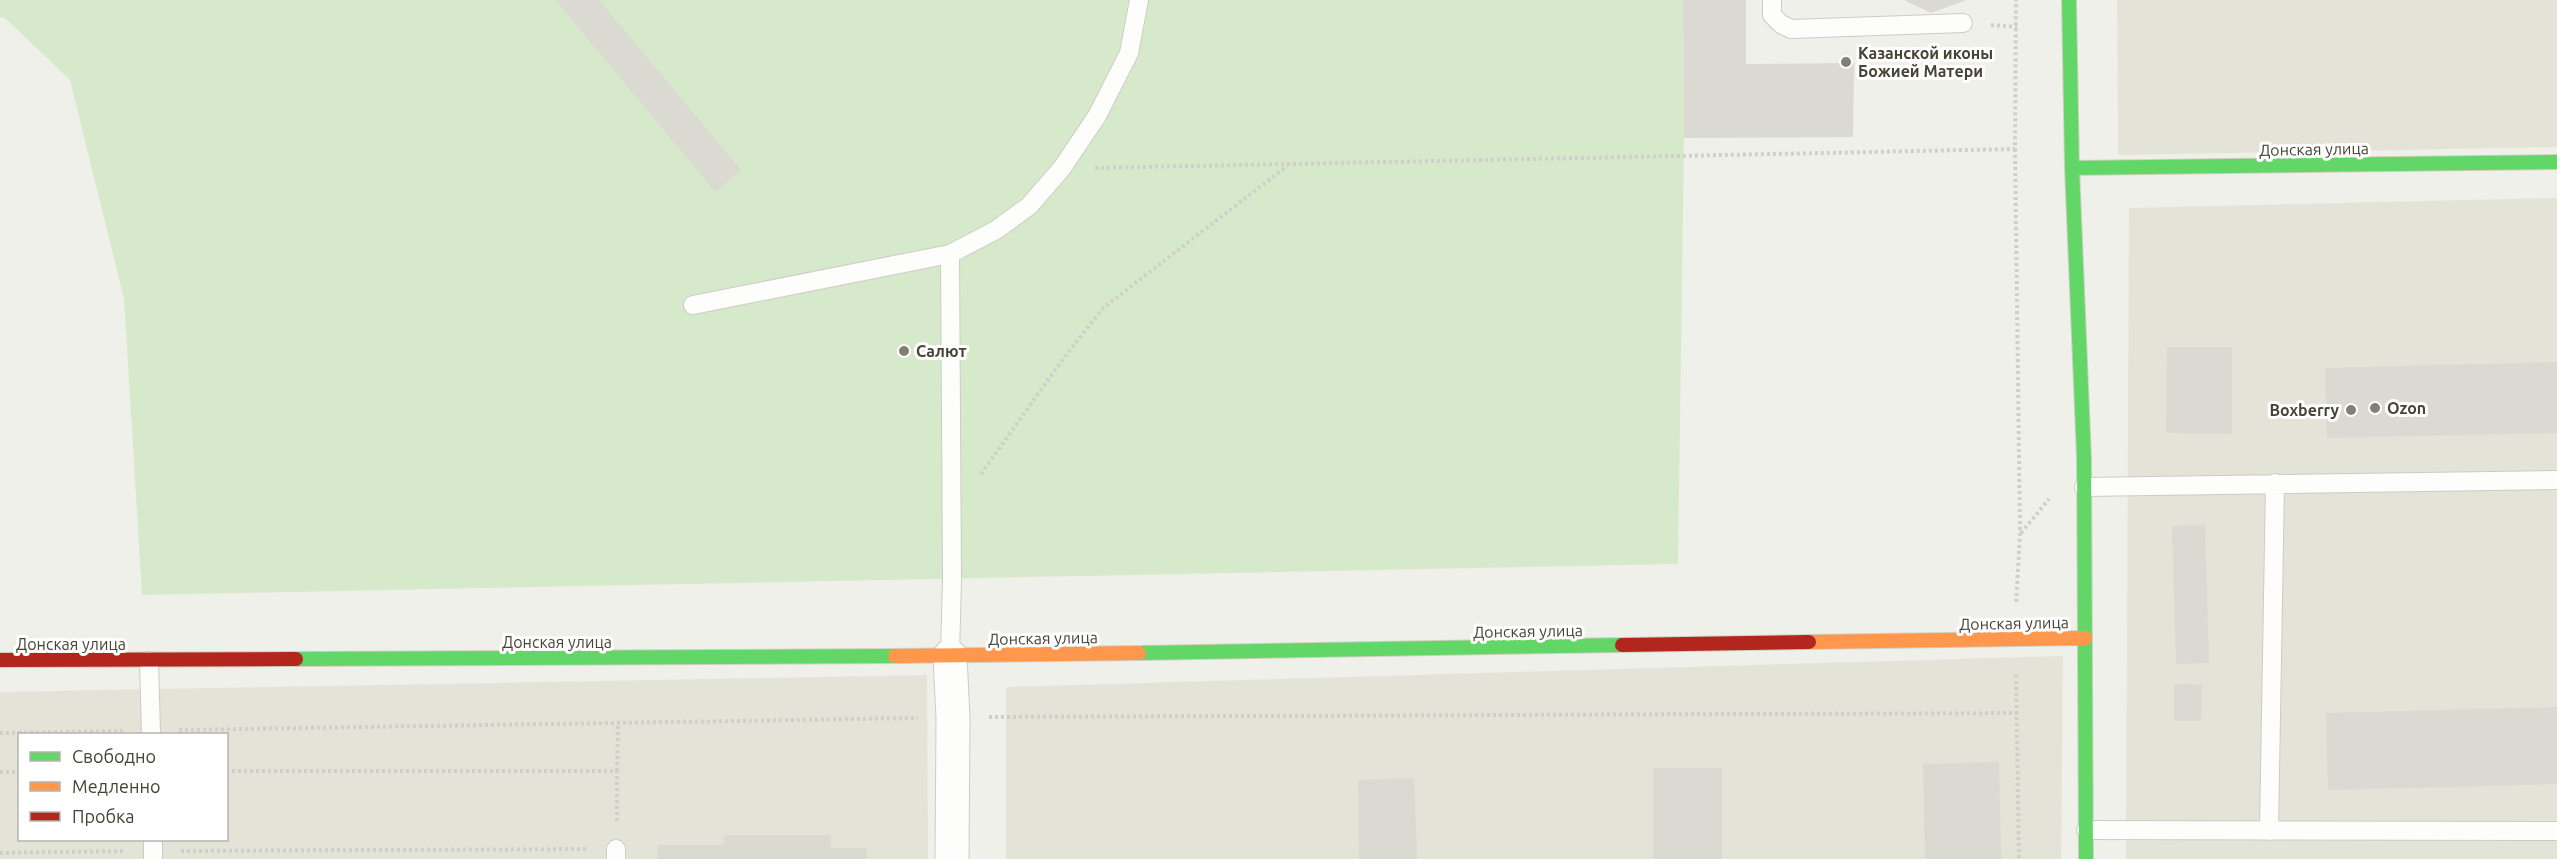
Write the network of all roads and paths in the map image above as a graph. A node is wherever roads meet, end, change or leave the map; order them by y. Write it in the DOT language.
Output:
graph roads {
  1 [pos="1139,0"];
  2 [pos="1772,0"];
  3 [pos="2016,0"];
  4 [pos="2069,0"];
  5 [pos="1964,22"];
  6 [pos="2015,149"];
  7 [pos="2557,162"];
  8 [pos="1288,165"];
  9 [pos="1062,168"];
  10 [pos="2072,168"];
  11 [pos="950,254"];
  12 [pos="693,305"];
  13 [pos="2557,480"];
  14 [pos="2275,483"];
  15 [pos="2084,487"];
  16 [pos="952,514"];
  17 [pos="2085,638"];
  18 [pos="2014,640"];
  19 [pos="950,656"];
  20 [pos="0,660"];
  21 [pos="149,661"];
  22 [pos="2017,713"];
  23 [pos="953,717"];
  24 [pos="618,724"];
  25 [pos="0,733"];
  26 [pos="151,733"];
  27 [pos="228,771"];
  28 [pos="617,771"];
  29 [pos="0,772"];
  30 [pos="18,772"];
  31 [pos="2086,830"];
  32 [pos="2269,831"];
  33 [pos="2557,831"];
  34 [pos="153,850"];
  35 [pos="0,853"];
  36 [pos="616,854"];
  37 [pos="952,859"];
  38 [pos="2019,859"];
  39 [pos="2086,859"];
  1 -- 9 [label="lane"];
  2 -- 5 [label="lane"];
  3 -- 6 [label="path"];
  4 -- 10 [label="street"];
  6 -- 8 [label="path"];
  6 -- 18 [label="path"];
  7 -- 10 [label="street, Донская улица"];
  8 -- 9 [label="path"];
  8 -- 16 [label="path"];
  9 -- 11 [label="lane"];
  10 -- 15 [label="street"];
  11 -- 12 [label="lane"];
  11 -- 16 [label="lane"];
  13 -- 14 [label="lane"];
  14 -- 15 [label="lane"];
  14 -- 32 [label="lane"];
  15 -- 17 [label="street"];
  16 -- 19 [label="lane"];
  17 -- 18 [label="street, Донская улица"];
  17 -- 31 [label="street"];
  18 -- 19 [label="street, Донская улица"];
  18 -- 22 [label="path"];
  19 -- 21 [label="street, Донская улица"];
  19 -- 23 [label="street"];
  20 -- 21 [label="street, Донская улица"];
  21 -- 26 [label="lane"];
  22 -- 23 [label="path"];
  22 -- 38 [label="path"];
  23 -- 24 [label="path"];
  23 -- 37 [label="street"];
  24 -- 26 [label="path"];
  24 -- 28 [label="path"];
  25 -- 26 [label="path"];
  27 -- 28 [label="path"];
  28 -- 36 [label="path"];
  29 -- 30 [label="path"];
  31 -- 32 [label="lane"];
  31 -- 39 [label="street"];
  32 -- 33 [label="lane"];
  34 -- 35 [label="path"];
  34 -- 36 [label="path"];
}
